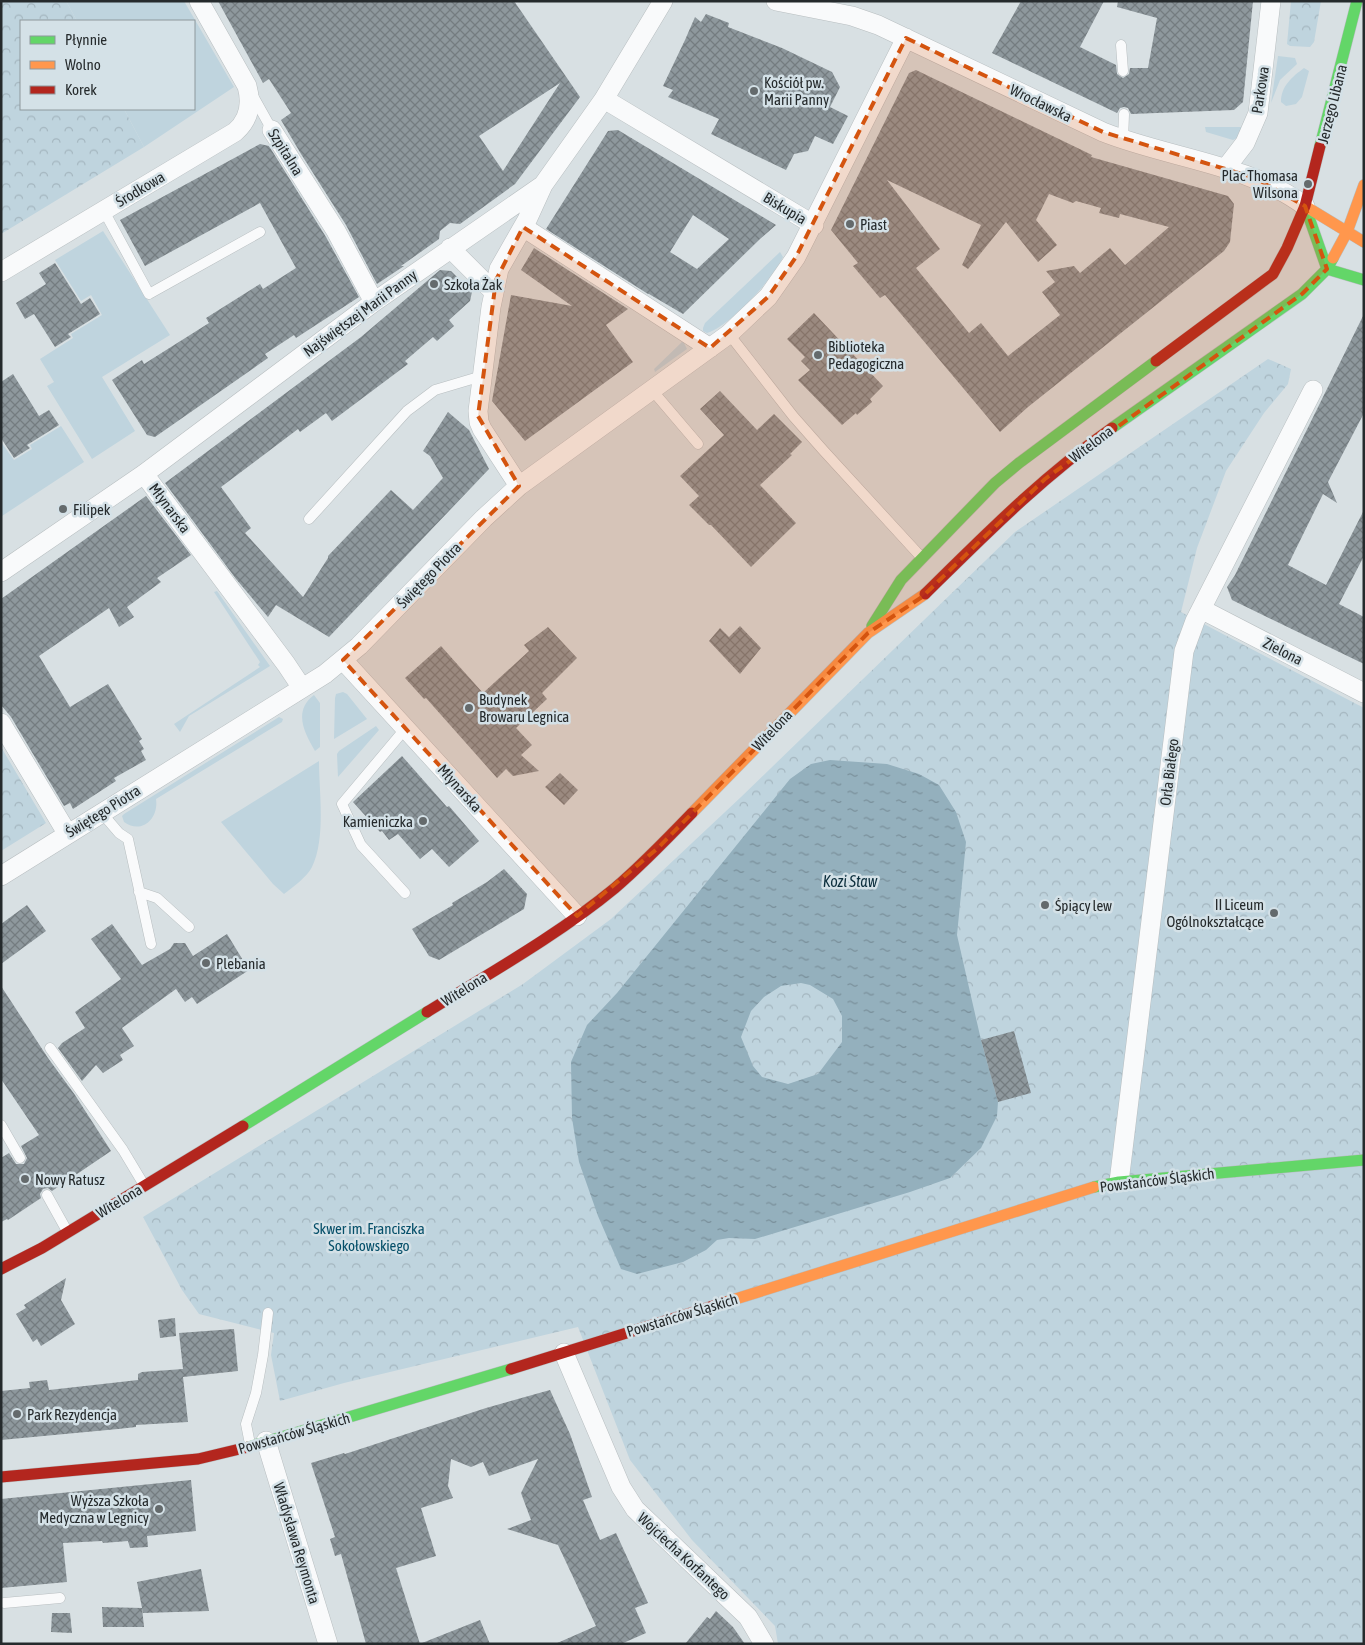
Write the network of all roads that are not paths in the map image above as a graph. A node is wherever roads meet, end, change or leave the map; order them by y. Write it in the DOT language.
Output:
graph roads {
  1 [pos="199,1"];
  2 [pos="663,1"];
  3 [pos="776,1"];
  4 [pos="1271,1"];
  5 [pos="1357,1"];
  6 [pos="906,38"];
  7 [pos="1121,45"];
  8 [pos="1123,71"];
  9 [pos="247,86"];
  10 [pos="604,99"];
  11 [pos="1124,114"];
  12 [pos="272,130"];
  13 [pos="1123,140"];
  14 [pos="1224,169"];
  15 [pos="542,185"];
  16 [pos="1364,185"];
  17 [pos="1305,206"];
  18 [pos="104,211"];
  19 [pos="814,225"];
  20 [pos="523,228"];
  21 [pos="260,232"];
  22 [pos="1347,232"];
  23 [pos="1364,242"];
  24 [pos="450,248"];
  25 [pos="1328,269"];
  26 [pos="1,272"];
  27 [pos="1273,274"];
  28 [pos="1364,280"];
  29 [pos="494,292"];
  30 [pos="374,302"];
  31 [pos="729,334"];
  32 [pos="710,348"];
  33 [pos="483,369"];
  34 [pos="652,390"];
  35 [pos="1313,390"];
  36 [pos="698,444"];
  37 [pos="144,474"];
  38 [pos="519,486"];
  39 [pos="309,519"];
  40 [pos="922,558"];
  41 [pos="1,572"];
  42 [pos="1201,609"];
  43 [pos="868,633"];
  44 [pos="343,660"];
  45 [pos="302,688"];
  46 [pos="1364,693"];
  47 [pos="1,723"];
  48 [pos="405,729"];
  49 [pos="101,812"];
  50 [pos="67,833"];
  51 [pos="1,876"];
  52 [pos="138,892"];
  53 [pos="405,893"];
  54 [pos="577,916"];
  55 [pos="188,927"];
  56 [pos="151,944"];
  57 [pos="50,1048"];
  58 [pos="1,1125"];
  59 [pos="20,1158"];
  60 [pos="1364,1160"];
  61 [pos="1119,1182"];
  62 [pos="145,1186"];
  63 [pos="46,1194"];
  64 [pos="68,1233"];
  65 [pos="1,1269"];
  66 [pos="268,1313"];
  67 [pos="564,1353"];
  68 [pos="259,1443"];
  69 [pos="1,1477"];
  70 [pos="60,1598"];
  71 [pos="4,1603"];
  72 [pos="328,1644"];
  73 [pos="764,1644"];
  1 -- 9 [label="street, Szpitalna"];
  2 -- 10 [label="street, Najświętszej Marii Panny"];
  3 -- 6 [label="street, Wrocławska"];
  4 -- 14 [label="street, Parkowa"];
  5 -- 17 [label="main road, Jerzego Libana"];
  6 -- 13 [label="street, Wrocławska"];
  6 -- 19 [label="street, Biskupia"];
  7 -- 8 [label="lane"];
  9 -- 12 [label="lane, Szpitalna"];
  9 -- 18 [label="street, Środkowa"];
  10 -- 15 [label="street, Najświętszej Marii Panny"];
  10 -- 19 [label="street, Biskupia"];
  11 -- 13 [label="lane"];
  12 -- 30 [label="street, Szpitalna"];
  13 -- 14 [label="street, Wrocławska"];
  14 -- 17 [label="street, Wrocławska"];
  15 -- 20 [label="street"];
  15 -- 24 [label="street, Najświętszej Marii Panny"];
  16 -- 22 [label="main road"];
  17 -- 22 [label="main road, Wrocławska"];
  17 -- 25 [label="main road"];
  17 -- 27 [label="main road, Jerzego Libana"];
  18 -- 21 [label="lane"];
  18 -- 26 [label="street, Środkowa"];
  19 -- 31 [label="street, Świętego Piotra"];
  20 -- 29 [label="street"];
  20 -- 32 [label="street"];
  22 -- 23 [label="main road, Wrocławska"];
  22 -- 25 [label="main road, Witelona"];
  24 -- 29 [label="street"];
  24 -- 30 [label="street, Najświętszej Marii Panny"];
  25 -- 28 [label="main road"];
  25 -- 43 [label="main road, Witelona"];
  27 -- 40 [label="main road, Witelona"];
  29 -- 33 [label="street"];
  30 -- 37 [label="street, Najświętszej Marii Panny"];
  31 -- 32 [label="street, Świętego Piotra"];
  31 -- 40 [label="lane"];
  32 -- 34 [label="street, Świętego Piotra"];
  33 -- 38 [label="street"];
  33 -- 39 [label="lane"];
  34 -- 36 [label="lane"];
  34 -- 38 [label="street, Świętego Piotra"];
  35 -- 42 [label="street, Orła Białego"];
  37 -- 41 [label="street, Najświętszej Marii Panny"];
  37 -- 45 [label="street, Młynarska"];
  38 -- 44 [label="street, Świętego Piotra"];
  40 -- 43 [label="main road, Witelona"];
  42 -- 46 [label="street, Zielona"];
  42 -- 61 [label="street, Orła Białego"];
  43 -- 54 [label="main road, Witelona"];
  44 -- 45 [label="street, Świętego Piotra"];
  44 -- 48 [label="street, Młynarska"];
  45 -- 49 [label="street, Świętego Piotra"];
  47 -- 50 [label="street"];
  48 -- 53 [label="lane"];
  48 -- 54 [label="street, Młynarska"];
  49 -- 50 [label="street, Świętego Piotra"];
  49 -- 52 [label="lane"];
  50 -- 51 [label="street, Świętego Piotra"];
  52 -- 55 [label="lane"];
  52 -- 56 [label="lane"];
  54 -- 62 [label="main road, Witelona"];
  57 -- 62 [label="lane"];
  58 -- 59 [label="lane"];
  60 -- 61 [label="main road, Powstańców Śląskich"];
  61 -- 67 [label="main road, Powstańców Śląskich"];
  62 -- 64 [label="main road, Witelona"];
  63 -- 64 [label="lane"];
  64 -- 65 [label="main road, Witelona"];
  66 -- 68 [label="lane"];
  67 -- 68 [label="main road, Powstańców Śląskich"];
  67 -- 73 [label="street, Wojciecha Korfantego"];
  68 -- 69 [label="main road, Powstańców Śląskich"];
  68 -- 72 [label="street, Władysława Reymonta"];
  70 -- 71 [label="lane"];
}
